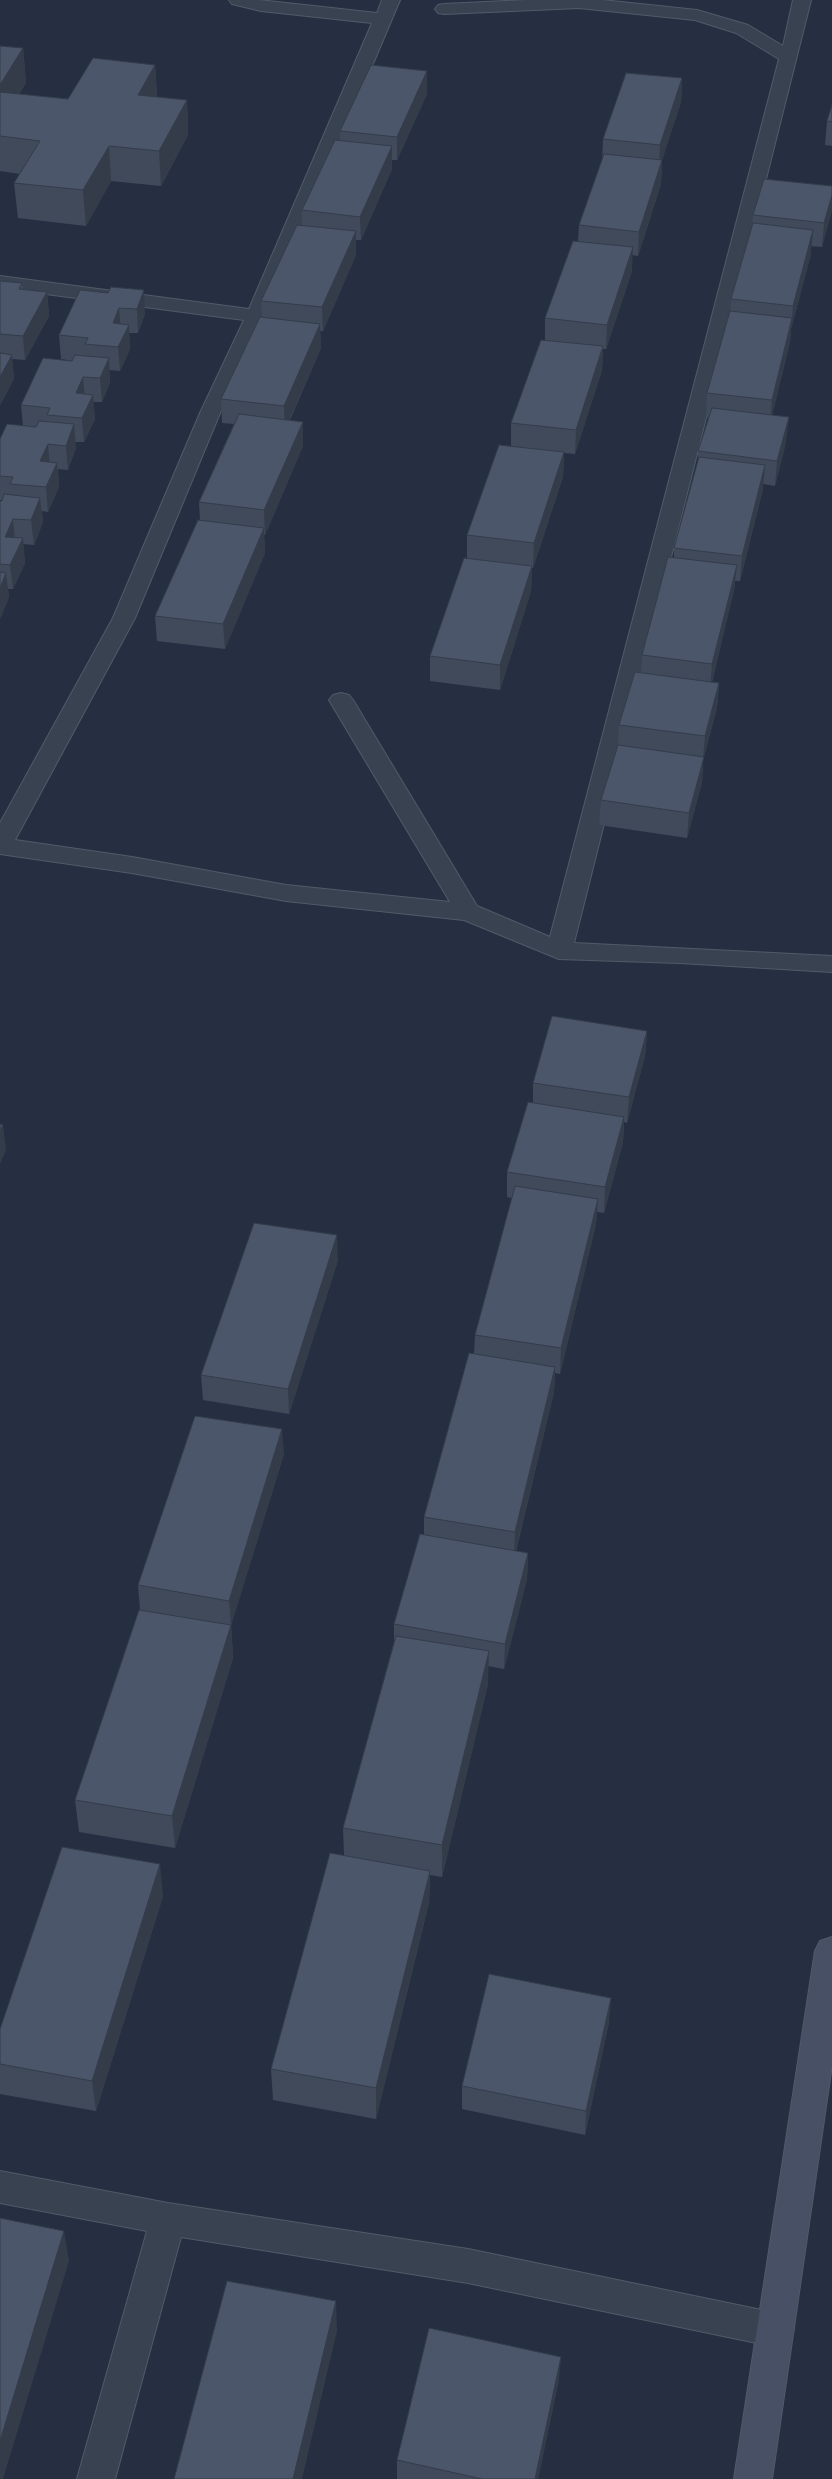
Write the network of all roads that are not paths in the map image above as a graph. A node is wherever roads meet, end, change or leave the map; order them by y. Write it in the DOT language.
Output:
graph roads {
  1 [pos="238,0"];
  2 [pos="802,0"];
  3 [pos="388,10"];
  4 [pos="444,10"];
  5 [pos="789,57"];
  6 [pos="0,282"];
  7 [pos="256,316"];
  8 [pos="341,700"];
  9 [pos="0,845"];
  10 [pos="468,912"];
  11 [pos="559,951"];
  12 [pos="832,964"];
  13 [pos="832,1950"];
  14 [pos="0,2188"];
  15 [pos="168,2219"];
  16 [pos="776,2330"];
  17 [pos="96,2479"];
  18 [pos="752,2479"];
  1 -- 3 [label="street"];
  2 -- 5 [label="street"];
  3 -- 7 [label="street"];
  4 -- 5 [label="street"];
  5 -- 11 [label="street"];
  6 -- 7 [label="street"];
  7 -- 9 [label="street"];
  8 -- 10 [label="street"];
  9 -- 10 [label="street"];
  10 -- 11 [label="street"];
  11 -- 12 [label="street"];
  13 -- 16 [label="street"];
  14 -- 15 [label="street"];
  15 -- 16 [label="street"];
  15 -- 17 [label="street"];
  16 -- 18 [label="street"];
}
